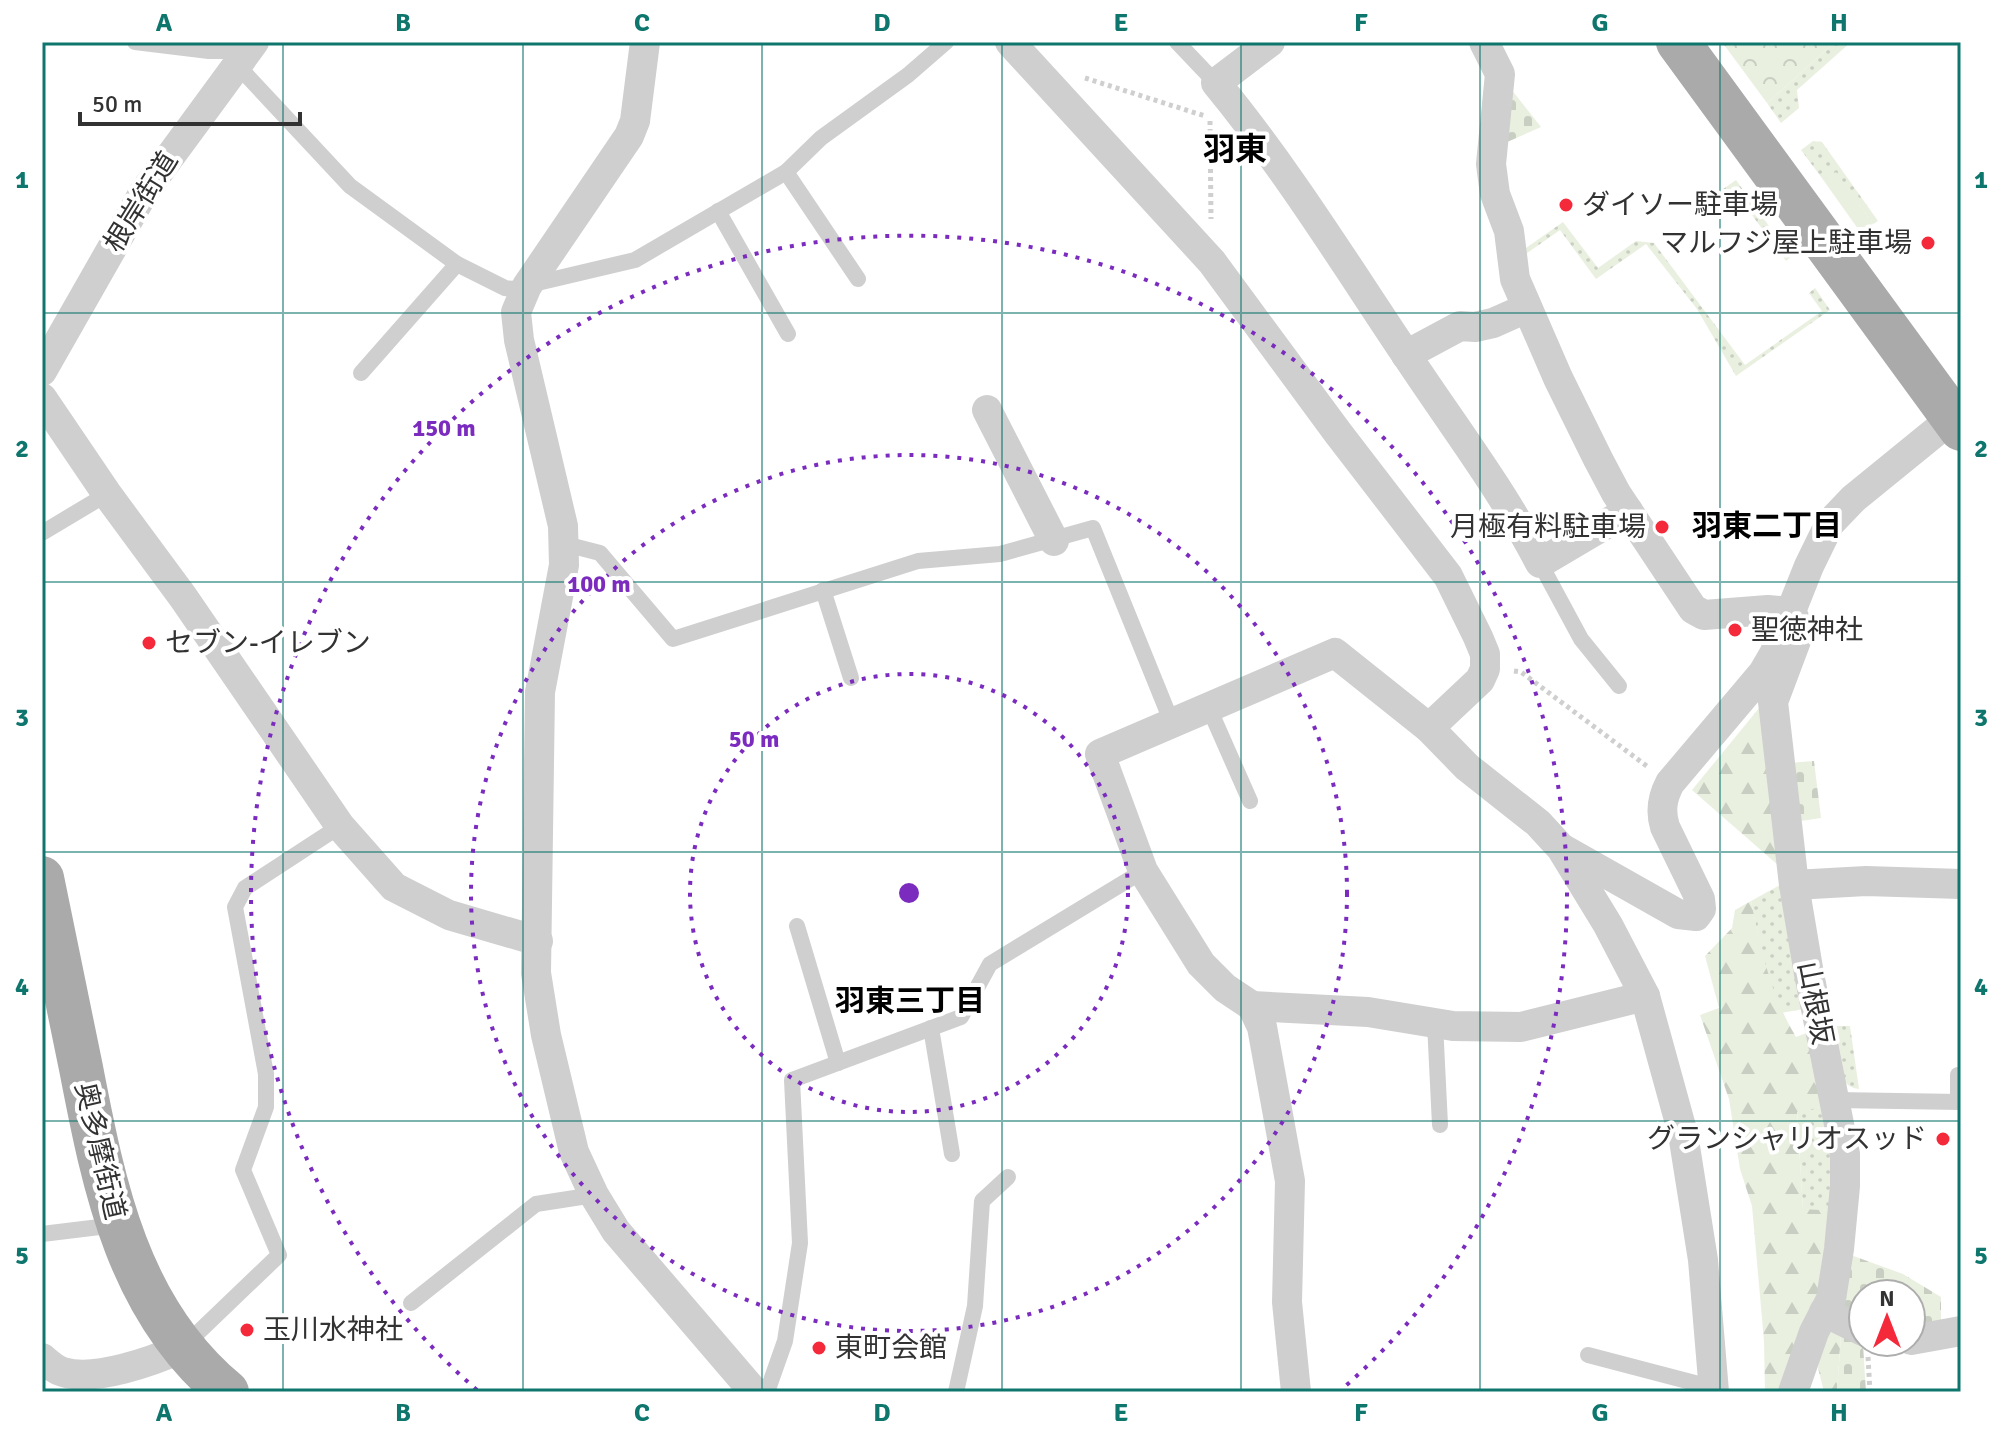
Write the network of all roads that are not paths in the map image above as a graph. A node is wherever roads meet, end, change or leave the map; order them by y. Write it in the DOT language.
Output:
graph roads {
  1 [pos="135,42"];
  2 [pos="645,42"];
  3 [pos="946,42"];
  4 [pos="1010,42"];
  5 [pos="1177,42"];
  6 [pos="1270,42"];
  7 [pos="1484,42"];
  8 [pos="1678,42"];
  9 [pos="246,53"];
  10 [pos="1216,83"];
  11 [pos="786,172"];
  12 [pos="718,211"];
  13 [pos="457,264"];
  14 [pos="858,279"];
  15 [pos="527,286"];
  16 [pos="1527,308"];
  17 [pos="788,334"];
  18 [pos="1406,355"];
  19 [pos="42,371"];
  20 [pos="361,373"];
  21 [pos="42,398"];
  22 [pos="987,410"];
  23 [pos="1958,419"];
  24 [pos="107,494"];
  25 [pos="1628,511"];
  26 [pos="42,533"];
  27 [pos="1054,541"];
  28 [pos="565,544"];
  29 [pos="1540,563"];
  30 [pos="823,590"];
  31 [pos="1791,612"];
  32 [pos="851,678"];
  33 [pos="1619,686"];
  34 [pos="1209,708"];
  35 [pos="1172,723"];
  36 [pos="1429,728"];
  37 [pos="1250,801"];
  38 [pos="340,826"];
  39 [pos="1561,848"];
  40 [pos="1143,871"];
  41 [pos="42,878"];
  42 [pos="1961,884"];
  43 [pos="1794,885"];
  44 [pos="797,926"];
  45 [pos="538,941"];
  46 [pos="1645,996"];
  47 [pos="1252,1006"];
  48 [pos="1435,1023"];
  49 [pos="931,1028"];
  50 [pos="838,1063"];
  51 [pos="1958,1075"];
  52 [pos="1835,1100"];
  53 [pos="1960,1102"];
  54 [pos="1440,1125"];
  55 [pos="952,1154"];
  56 [pos="1008,1177"];
  57 [pos="594,1195"];
  58 [pos="116,1225"];
  59 [pos="42,1234"];
  60 [pos="411,1303"];
  61 [pos="1824,1312"];
  62 [pos="1847,1328"];
  63 [pos="1961,1331"];
  64 [pos="1927,1337"];
  65 [pos="182,1348"];
  66 [pos="1588,1355"];
  67 [pos="42,1358"];
  68 [pos="1714,1390"];
  69 [pos="227,1392"];
  70 [pos="754,1392"];
  71 [pos="767,1392"];
  72 [pos="956,1392"];
  73 [pos="1296,1392"];
  74 [pos="1793,1392"];
  1 -- 9 [label="lane"];
  2 -- 15 [label="street"];
  3 -- 11 [label="lane"];
  4 -- 36 [label="street"];
  5 -- 10 [label="lane"];
  6 -- 10 [label="street"];
  7 -- 16 [label="street"];
  8 -- 23 [label="main road"];
  9 -- 13 [label="lane"];
  9 -- 19 [label="street, 根岸街道"];
  10 -- 18 [label="street"];
  11 -- 12 [label="lane"];
  11 -- 14 [label="lane"];
  12 -- 15 [label="lane"];
  12 -- 17 [label="lane"];
  13 -- 15 [label="lane"];
  13 -- 20 [label="lane"];
  15 -- 28 [label="street"];
  16 -- 18 [label="street"];
  16 -- 25 [label="street"];
  18 -- 29 [label="street"];
  21 -- 24 [label="street"];
  22 -- 27 [label="street"];
  23 -- 31 [label="street"];
  24 -- 26 [label="lane"];
  24 -- 38 [label="street"];
  25 -- 29 [label="street"];
  25 -- 31 [label="street"];
  27 -- 30 [label="lane"];
  27 -- 35 [label="lane"];
  28 -- 30 [label="lane"];
  28 -- 45 [label="street"];
  29 -- 33 [label="lane"];
  30 -- 32 [label="lane"];
  31 -- 39 [label="street"];
  31 -- 43 [label="street, 山根坂"];
  34 -- 35 [label="street"];
  34 -- 36 [label="street"];
  34 -- 37 [label="lane"];
  35 -- 40 [label="street"];
  36 -- 39 [label="street"];
  38 -- 45 [label="street"];
  38 -- 65 [label="lane"];
  39 -- 46 [label="street"];
  40 -- 47 [label="street"];
  40 -- 49 [label="lane"];
  41 -- 58 [label="main road, 奥多摩街道"];
  42 -- 43 [label="street"];
  43 -- 52 [label="street, 山根坂"];
  44 -- 50 [label="lane"];
  45 -- 57 [label="street"];
  46 -- 48 [label="street"];
  46 -- 68 [label="street"];
  47 -- 48 [label="street"];
  47 -- 73 [label="street"];
  48 -- 54 [label="lane"];
  49 -- 50 [label="lane"];
  49 -- 55 [label="lane"];
  50 -- 71 [label="lane"];
  51 -- 53 [label="lane"];
  52 -- 53 [label="lane"];
  52 -- 61 [label="street, 山根坂"];
  56 -- 72 [label="lane"];
  57 -- 60 [label="lane"];
  57 -- 70 [label="street"];
  58 -- 59 [label="lane"];
  58 -- 65 [label="main road, 奥多摩街道"];
  61 -- 62 [label="street"];
  61 -- 74 [label="street, 山根坂"];
  63 -- 64 [label="street"];
  65 -- 67 [label="street"];
  65 -- 69 [label="main road, 奥多摩街道"];
  66 -- 68 [label="lane"];
}
